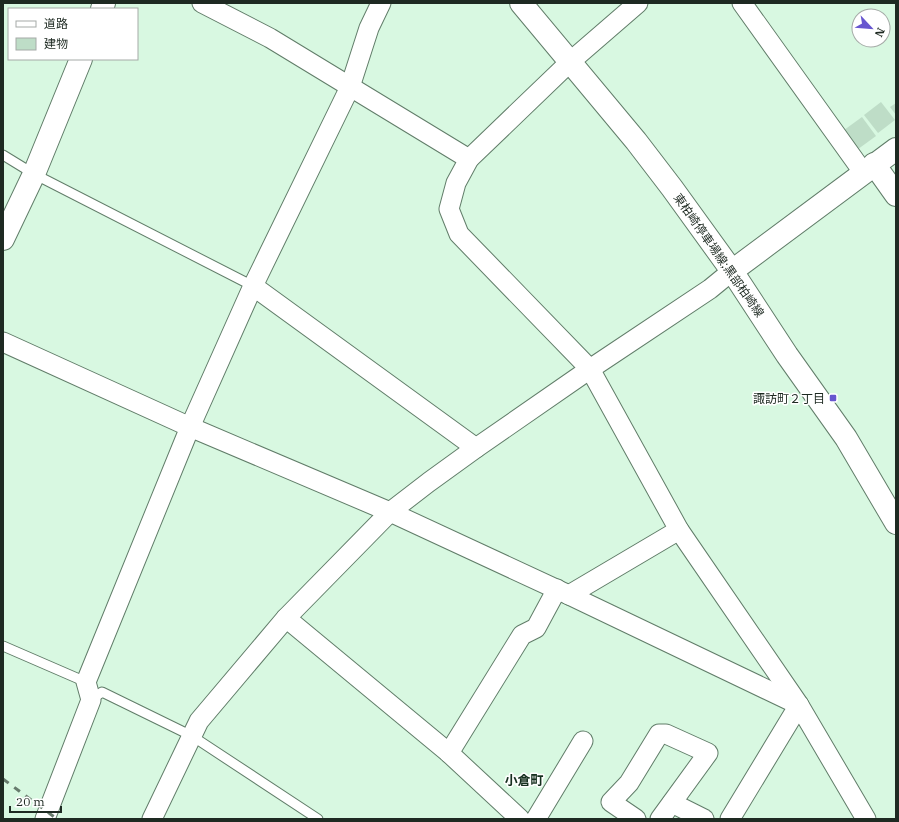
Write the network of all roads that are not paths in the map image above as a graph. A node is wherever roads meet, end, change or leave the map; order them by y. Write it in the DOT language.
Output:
graph roads {
  1 [pos="202,3"];
  2 [pos="381,3"];
  3 [pos="638,3"];
  4 [pos="742,3"];
  5 [pos="529,6"];
  6 [pos="81,60"];
  7 [pos="571,61"];
  8 [pos="350,87"];
  9 [pos="896,149"];
  10 [pos="3,155"];
  11 [pos="469,159"];
  12 [pos="868,168"];
  13 [pos="34,174"];
  14 [pos="896,195"];
  15 [pos="3,239"];
  16 [pos="732,271"];
  17 [pos="254,286"];
  18 [pos="3,342"];
  19 [pos="590,369"];
  20 [pos="190,427"];
  21 [pos="476,448"];
  22 [pos="390,512"];
  23 [pos="896,523"];
  24 [pos="679,530"];
  25 [pos="563,592"];
  26 [pos="286,618"];
  27 [pos="3,646"];
  28 [pos="89,691"];
  29 [pos="799,705"];
  30 [pos="192,736"];
  31 [pos="583,741"];
  32 [pos="449,753"];
  33 [pos="672,803"];
  34 [pos="45,819"];
  35 [pos="152,819"];
  36 [pos="318,819"];
  37 [pos="520,819"];
  38 [pos="536,819"];
  39 [pos="636,819"];
  40 [pos="660,819"];
  41 [pos="704,819"];
  42 [pos="730,819"];
  43 [pos="866,819"];
  1 -- 8 [label="street"];
  2 -- 8 [label="street"];
  3 -- 7 [label="street"];
  4 -- 12 [label="street"];
  5 -- 7 [label="main road, 東柏崎停車場線;黒部柏崎線"];
  6 -- 13 [label="main road"];
  7 -- 11 [label="street"];
  7 -- 16 [label="main road, 東柏崎停車場線;黒部柏崎線"];
  8 -- 11 [label="street"];
  8 -- 17 [label="street"];
  9 -- 12 [label="main road"];
  10 -- 13 [label="lane"];
  11 -- 19 [label="street"];
  12 -- 14 [label="main road"];
  12 -- 16 [label="main road"];
  13 -- 15 [label="main road"];
  13 -- 17 [label="lane"];
  16 -- 19 [label="street"];
  16 -- 23 [label="main road, 東柏崎停車場線;黒部柏崎線"];
  17 -- 20 [label="street"];
  17 -- 21 [label="street"];
  18 -- 20 [label="street"];
  19 -- 21 [label="street"];
  19 -- 24 [label="street"];
  20 -- 22 [label="street"];
  20 -- 28 [label="street"];
  21 -- 22 [label="street"];
  22 -- 25 [label="street"];
  22 -- 26 [label="street"];
  24 -- 25 [label="street"];
  24 -- 29 [label="street"];
  25 -- 29 [label="street"];
  25 -- 32 [label="street"];
  26 -- 30 [label="street"];
  26 -- 32 [label="street"];
  27 -- 28 [label="lane"];
  28 -- 30 [label="lane"];
  28 -- 34 [label="street"];
  29 -- 42 [label="street"];
  29 -- 43 [label="street"];
  30 -- 35 [label="street"];
  30 -- 36 [label="lane"];
  31 -- 38 [label="street"];
  32 -- 37 [label="street"];
  33 -- 39 [label="street"];
  33 -- 40 [label="street"];
  33 -- 41 [label="street"];
}
